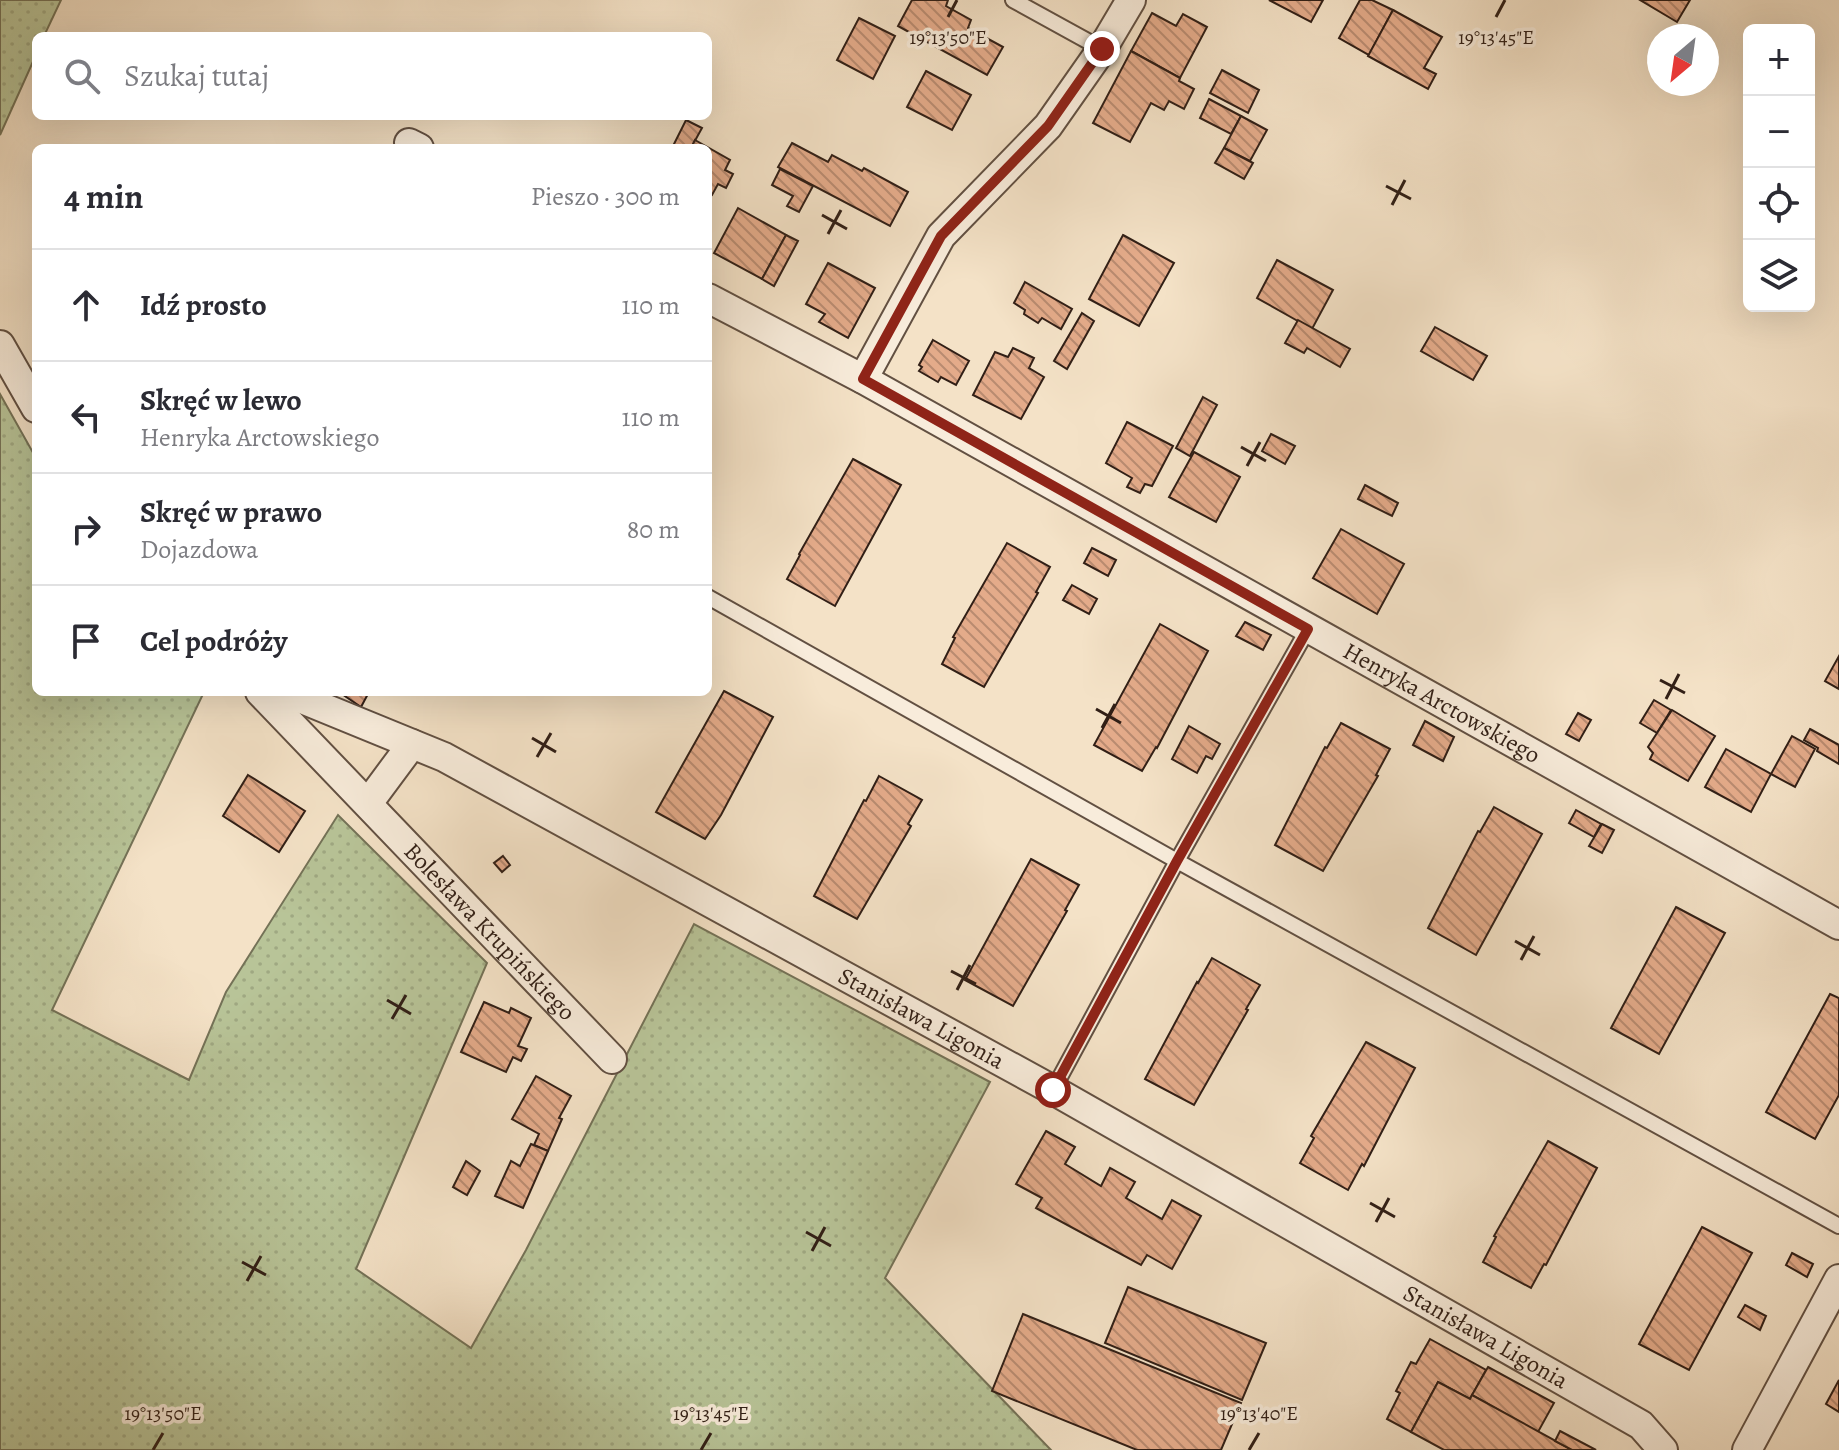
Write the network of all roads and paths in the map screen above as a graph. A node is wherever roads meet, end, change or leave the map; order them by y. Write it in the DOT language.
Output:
graph roads {
  1 [pos="1013,0"];
  2 [pos="1131,0"];
  3 [pos="1102,49"];
  4 [pos="712,300"];
  5 [pos="0,345"];
  6 [pos="863,379"];
  7 [pos="32,401"];
  8 [pos="712,599"];
  9 [pos="1308,629"];
  10 [pos="264,696"];
  11 [pos="295,696"];
  12 [pos="412,744"];
  13 [pos="369,802"];
  14 [pos="1177,861"];
  15 [pos="1839,925"];
  16 [pos="612,1059"];
  17 [pos="1053,1090"];
  18 [pos="1839,1226"];
  19 [pos="1839,1279"];
  20 [pos="1663,1450"];
  21 [pos="1747,1450"];
  1 -- 3 [label="lane"];
  2 -- 3 [label="street"];
  3 -- 6 [label="street"];
  4 -- 6 [label="street, Henryka Arctowskiego"];
  5 -- 7 [label="street"];
  6 -- 9 [label="street, Henryka Arctowskiego"];
  8 -- 14 [label="lane"];
  9 -- 14 [label="lane"];
  9 -- 15 [label="street, Henryka Arctowskiego"];
  10 -- 13 [label="street, Bolesława Krupińskiego"];
  11 -- 12 [label="street, Stanisława Ligonia"];
  12 -- 13 [label="street"];
  12 -- 17 [label="street, Stanisława Ligonia"];
  13 -- 16 [label="street, Bolesława Krupińskiego"];
  14 -- 17 [label="lane"];
  14 -- 18 [label="lane"];
  17 -- 20 [label="street, Stanisława Ligonia"];
  19 -- 21 [label="street"];
}
